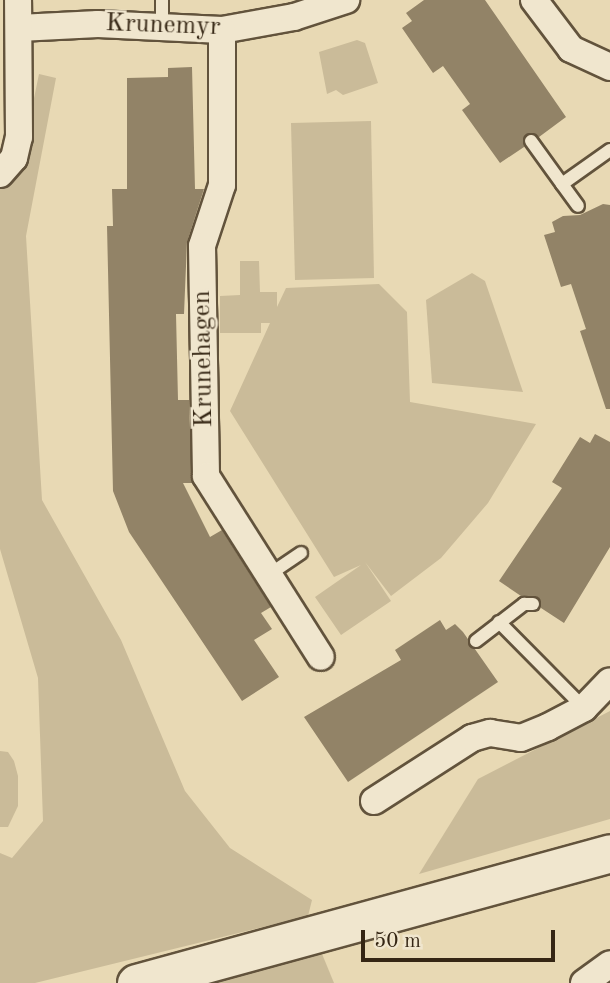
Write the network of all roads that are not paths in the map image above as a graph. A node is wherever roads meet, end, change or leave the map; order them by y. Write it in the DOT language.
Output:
graph roads {
  1 [pos="18,0"];
  2 [pos="162,0"];
  3 [pos="346,0"];
  4 [pos="534,0"];
  5 [pos="162,27"];
  6 [pos="19,28"];
  7 [pos="222,30"];
  8 [pos="610,67"];
  9 [pos="531,141"];
  10 [pos="610,150"];
  11 [pos="0,174"];
  12 [pos="562,184"];
  13 [pos="578,206"];
  14 [pos="301,553"];
  15 [pos="267,576"];
  16 [pos="533,604"];
  17 [pos="499,622"];
  18 [pos="476,641"];
  19 [pos="321,657"];
  20 [pos="610,681"];
  21 [pos="584,708"];
  22 [pos="374,801"];
  23 [pos="610,853"];
  24 [pos="610,964"];
  25 [pos="136,983"];
  26 [pos="583,983"];
  1 -- 6 [label="street"];
  2 -- 5 [label="lane"];
  3 -- 7 [label="street, Krunemyr"];
  4 -- 8 [label="street"];
  5 -- 6 [label="street, Krunemyr"];
  5 -- 7 [label="street, Krunemyr"];
  6 -- 11 [label="street"];
  7 -- 15 [label="street, Krunehagen"];
  9 -- 12 [label="lane"];
  10 -- 12 [label="lane"];
  12 -- 13 [label="lane"];
  14 -- 15 [label="lane"];
  15 -- 19 [label="street, Krunehagen"];
  16 -- 17 [label="lane"];
  17 -- 18 [label="lane"];
  17 -- 21 [label="lane"];
  20 -- 21 [label="street"];
  21 -- 22 [label="street"];
  23 -- 25 [label="street"];
  24 -- 26 [label="street"];
}
